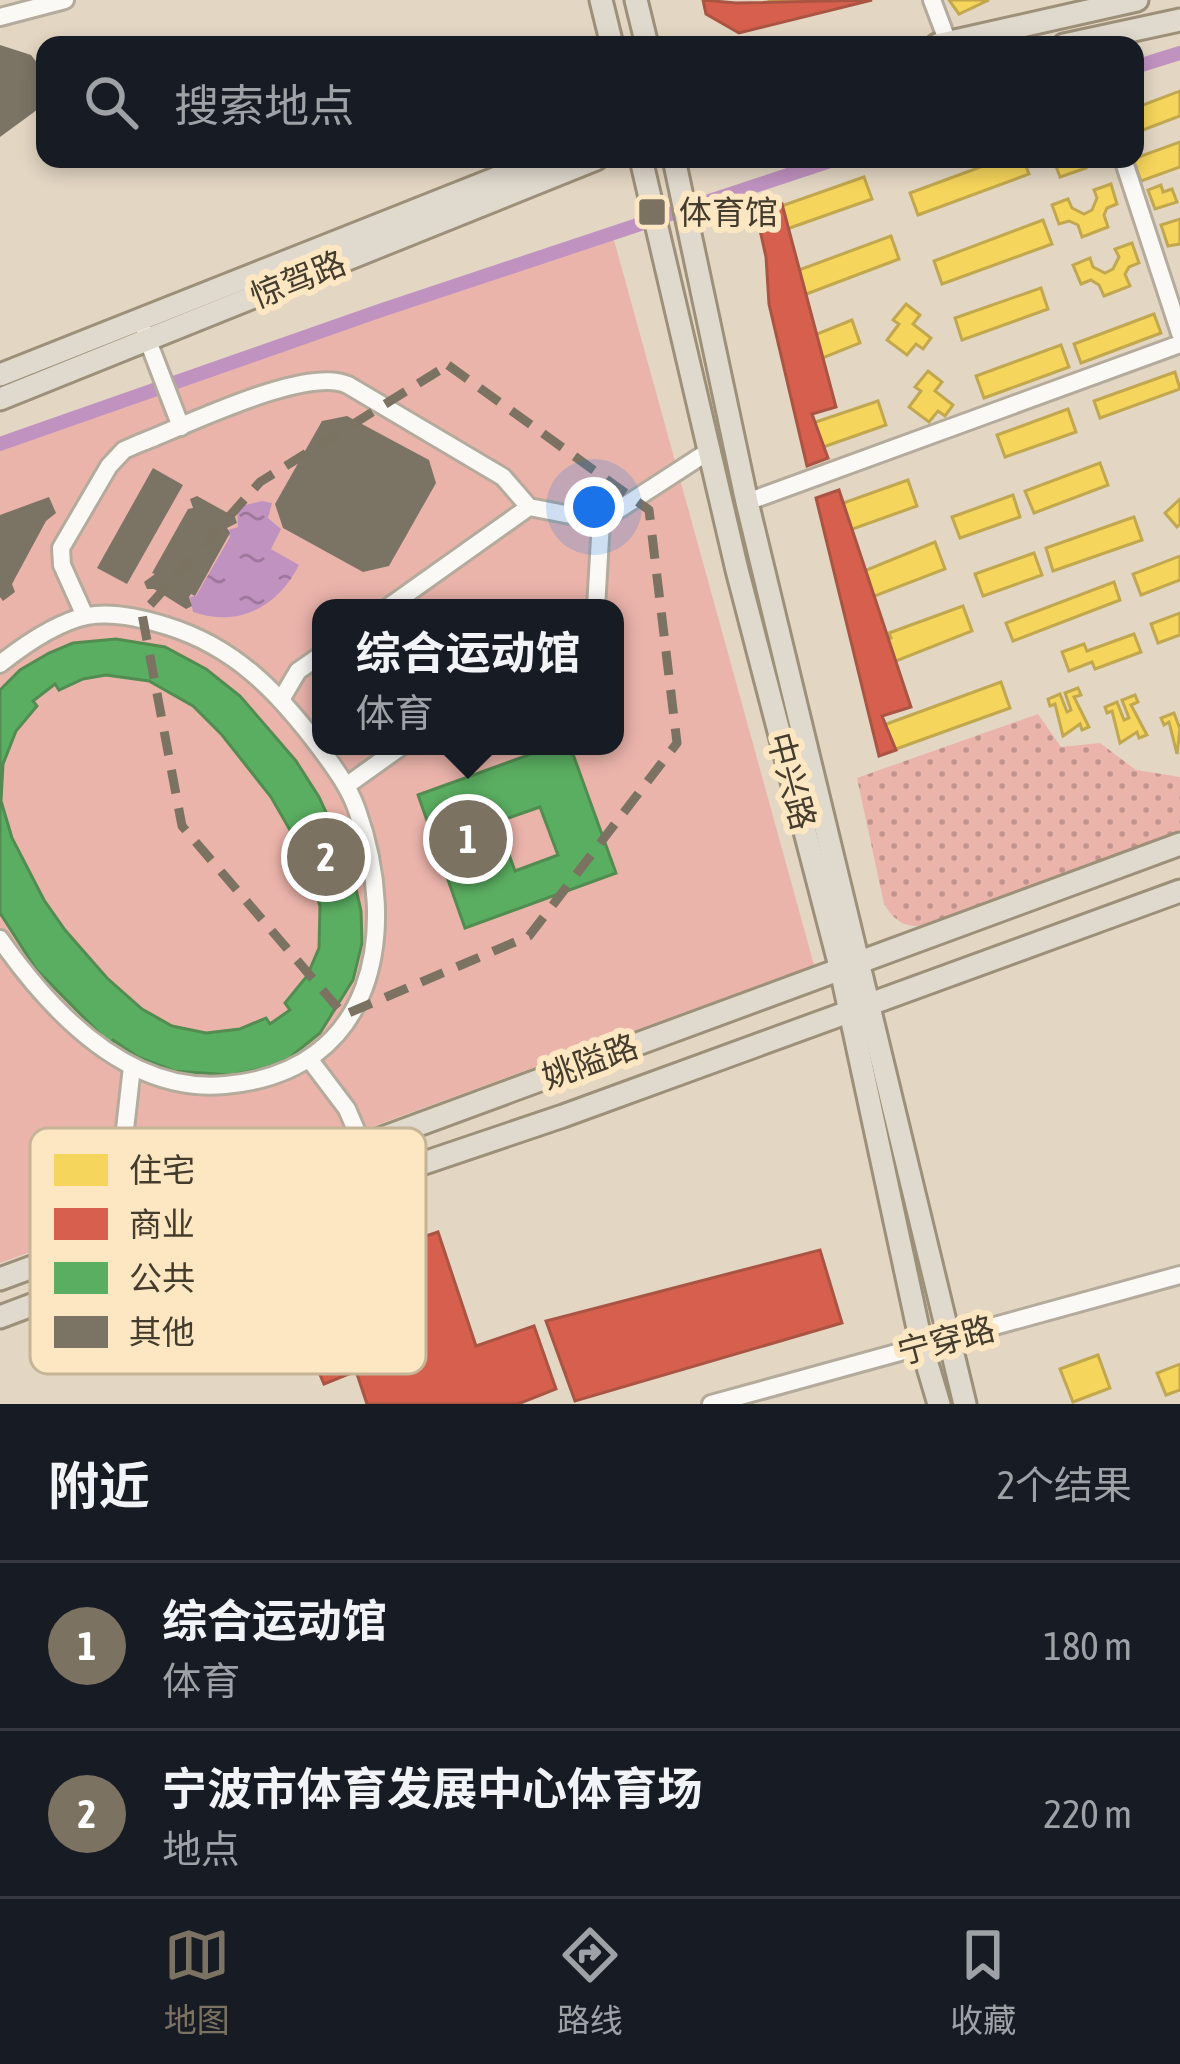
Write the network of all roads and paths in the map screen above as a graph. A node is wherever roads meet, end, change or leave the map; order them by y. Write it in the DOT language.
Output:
graph roads {
  1 [pos="65,0"];
  2 [pos="601,0"];
  3 [pos="636,0"];
  4 [pos="932,0"];
  5 [pos="1137,0"];
  6 [pos="0,17"];
  7 [pos="1180,20"];
  8 [pos="610,36"];
  9 [pos="645,36"];
  10 [pos="943,36"];
  11 [pos="980,36"];
  12 [pos="1111,36"];
  13 [pos="522,168"];
  14 [pos="574,168"];
  15 [pos="643,168"];
  16 [pos="1126,168"];
  17 [pos="676,170"];
  18 [pos="143,328"];
  19 [pos="1180,333"];
  20 [pos="1180,344"];
  21 [pos="0,375"];
  22 [pos="0,399"];
  23 [pos="181,427"];
  24 [pos="710,451"];
  25 [pos="747,502"];
  26 [pos="529,507"];
  27 [pos="601,521"];
  28 [pos="400,599"];
  29 [pos="597,599"];
  30 [pos="85,616"];
  31 [pos="312,661"];
  32 [pos="0,664"];
  33 [pos="282,698"];
  34 [pos="312,739"];
  35 [pos="323,755"];
  36 [pos="389,755"];
  37 [pos="346,786"];
  38 [pos="1180,844"];
  39 [pos="1180,891"];
  40 [pos="0,939"];
  41 [pos="851,966"];
  42 [pos="859,1006"];
  43 [pos="310,1060"];
  44 [pos="132,1066"];
  45 [pos="125,1128"];
  46 [pos="355,1128"];
  47 [pos="406,1128"];
  48 [pos="426,1162"];
  49 [pos="30,1268"];
  50 [pos="1180,1275"];
  51 [pos="0,1280"];
  52 [pos="30,1306"];
  53 [pos="0,1317"];
  54 [pos="948,1340"];
  55 [pos="922,1347"];
  56 [pos="711,1404"];
  57 [pos="939,1404"];
  58 [pos="964,1404"];
  1 -- 6 [label="street"];
  2 -- 8 [label="main road"];
  3 -- 9 [label="main road"];
  4 -- 10 [label="street"];
  5 -- 11 [label="main road"];
  7 -- 12 [label="main road"];
  13 -- 21 [label="main road, 惊驾路"];
  14 -- 22 [label="main road, 惊驾路"];
  15 -- 24 [label="main road, 中兴路"];
  16 -- 19 [label="street"];
  17 -- 25 [label="main road, 中兴路"];
  18 -- 23 [label="street"];
  20 -- 25 [label="street"];
  23 -- 26 [label="street"];
  23 -- 30 [label="street"];
  24 -- 27 [label="street"];
  24 -- 41 [label="main road, 中兴路"];
  25 -- 41 [label="main road, 中兴路"];
  26 -- 27 [label="street"];
  26 -- 28 [label="street"];
  27 -- 29 [label="street"];
  30 -- 32 [label="street"];
  30 -- 33 [label="street"];
  31 -- 33 [label="street"];
  33 -- 34 [label="street"];
  35 -- 37 [label="street"];
  36 -- 37 [label="street"];
  37 -- 43 [label="street"];
  38 -- 41 [label="main road, 姚隘路"];
  39 -- 42 [label="main road, 姚隘路"];
  40 -- 44 [label="street"];
  41 -- 42 [label="main road, 中兴路"];
  41 -- 47 [label="main road, 姚隘路"];
  42 -- 48 [label="main road, 姚隘路"];
  42 -- 54 [label="main road, 中兴路"];
  42 -- 55 [label="main road, 中兴路"];
  43 -- 44 [label="street"];
  43 -- 46 [label="street"];
  44 -- 45 [label="street"];
  49 -- 51 [label="main road, 姚隘路"];
  50 -- 54 [label="street, 宁穿路"];
  52 -- 53 [label="main road, 姚隘路"];
  54 -- 55 [label="street, 宁穿路"];
  54 -- 58 [label="main road, 中兴路"];
  55 -- 56 [label="street, 宁穿路"];
  55 -- 57 [label="main road, 中兴路"];
}
